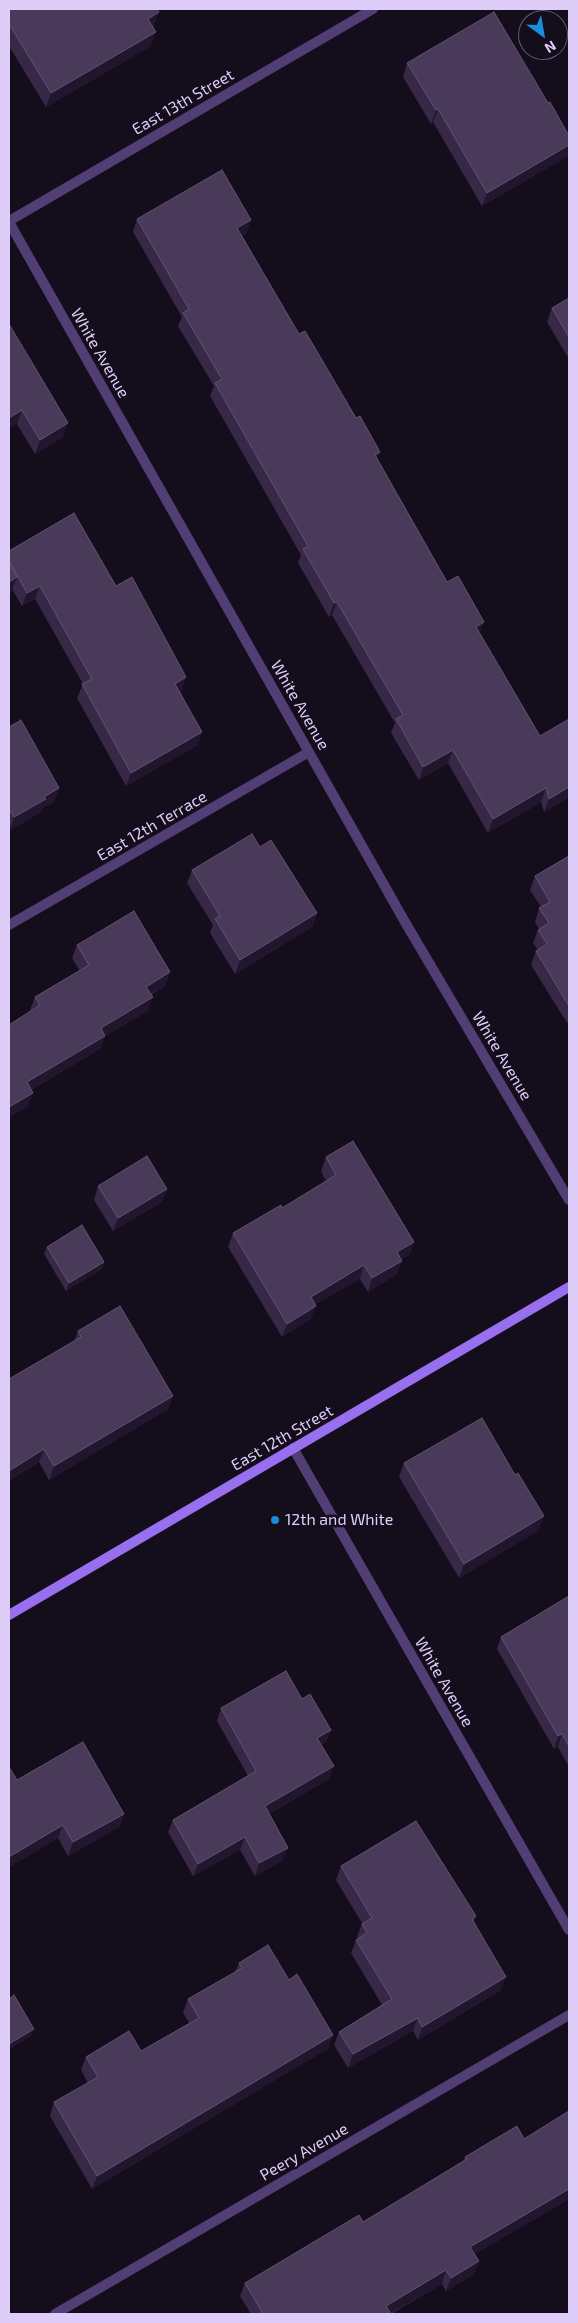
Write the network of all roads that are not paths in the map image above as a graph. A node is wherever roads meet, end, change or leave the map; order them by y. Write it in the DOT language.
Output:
graph roads {
  1 [pos="373,9"];
  2 [pos="9,222"];
  3 [pos="309,752"];
  4 [pos="9,925"];
  5 [pos="569,1200"];
  6 [pos="569,1287"];
  7 [pos="293,1448"];
  8 [pos="9,1615"];
  9 [pos="569,1930"];
  10 [pos="569,2015"];
  11 [pos="54,2314"];
  1 -- 2 [label="street, East 13th Street"];
  2 -- 3 [label="street, White Avenue"];
  3 -- 4 [label="street, East 12th Terrace"];
  3 -- 5 [label="street, White Avenue"];
  6 -- 7 [label="street, East 12th Street"];
  7 -- 8 [label="street, East 12th Street"];
  7 -- 9 [label="street, White Avenue"];
  10 -- 11 [label="street, Peery Avenue"];
}
